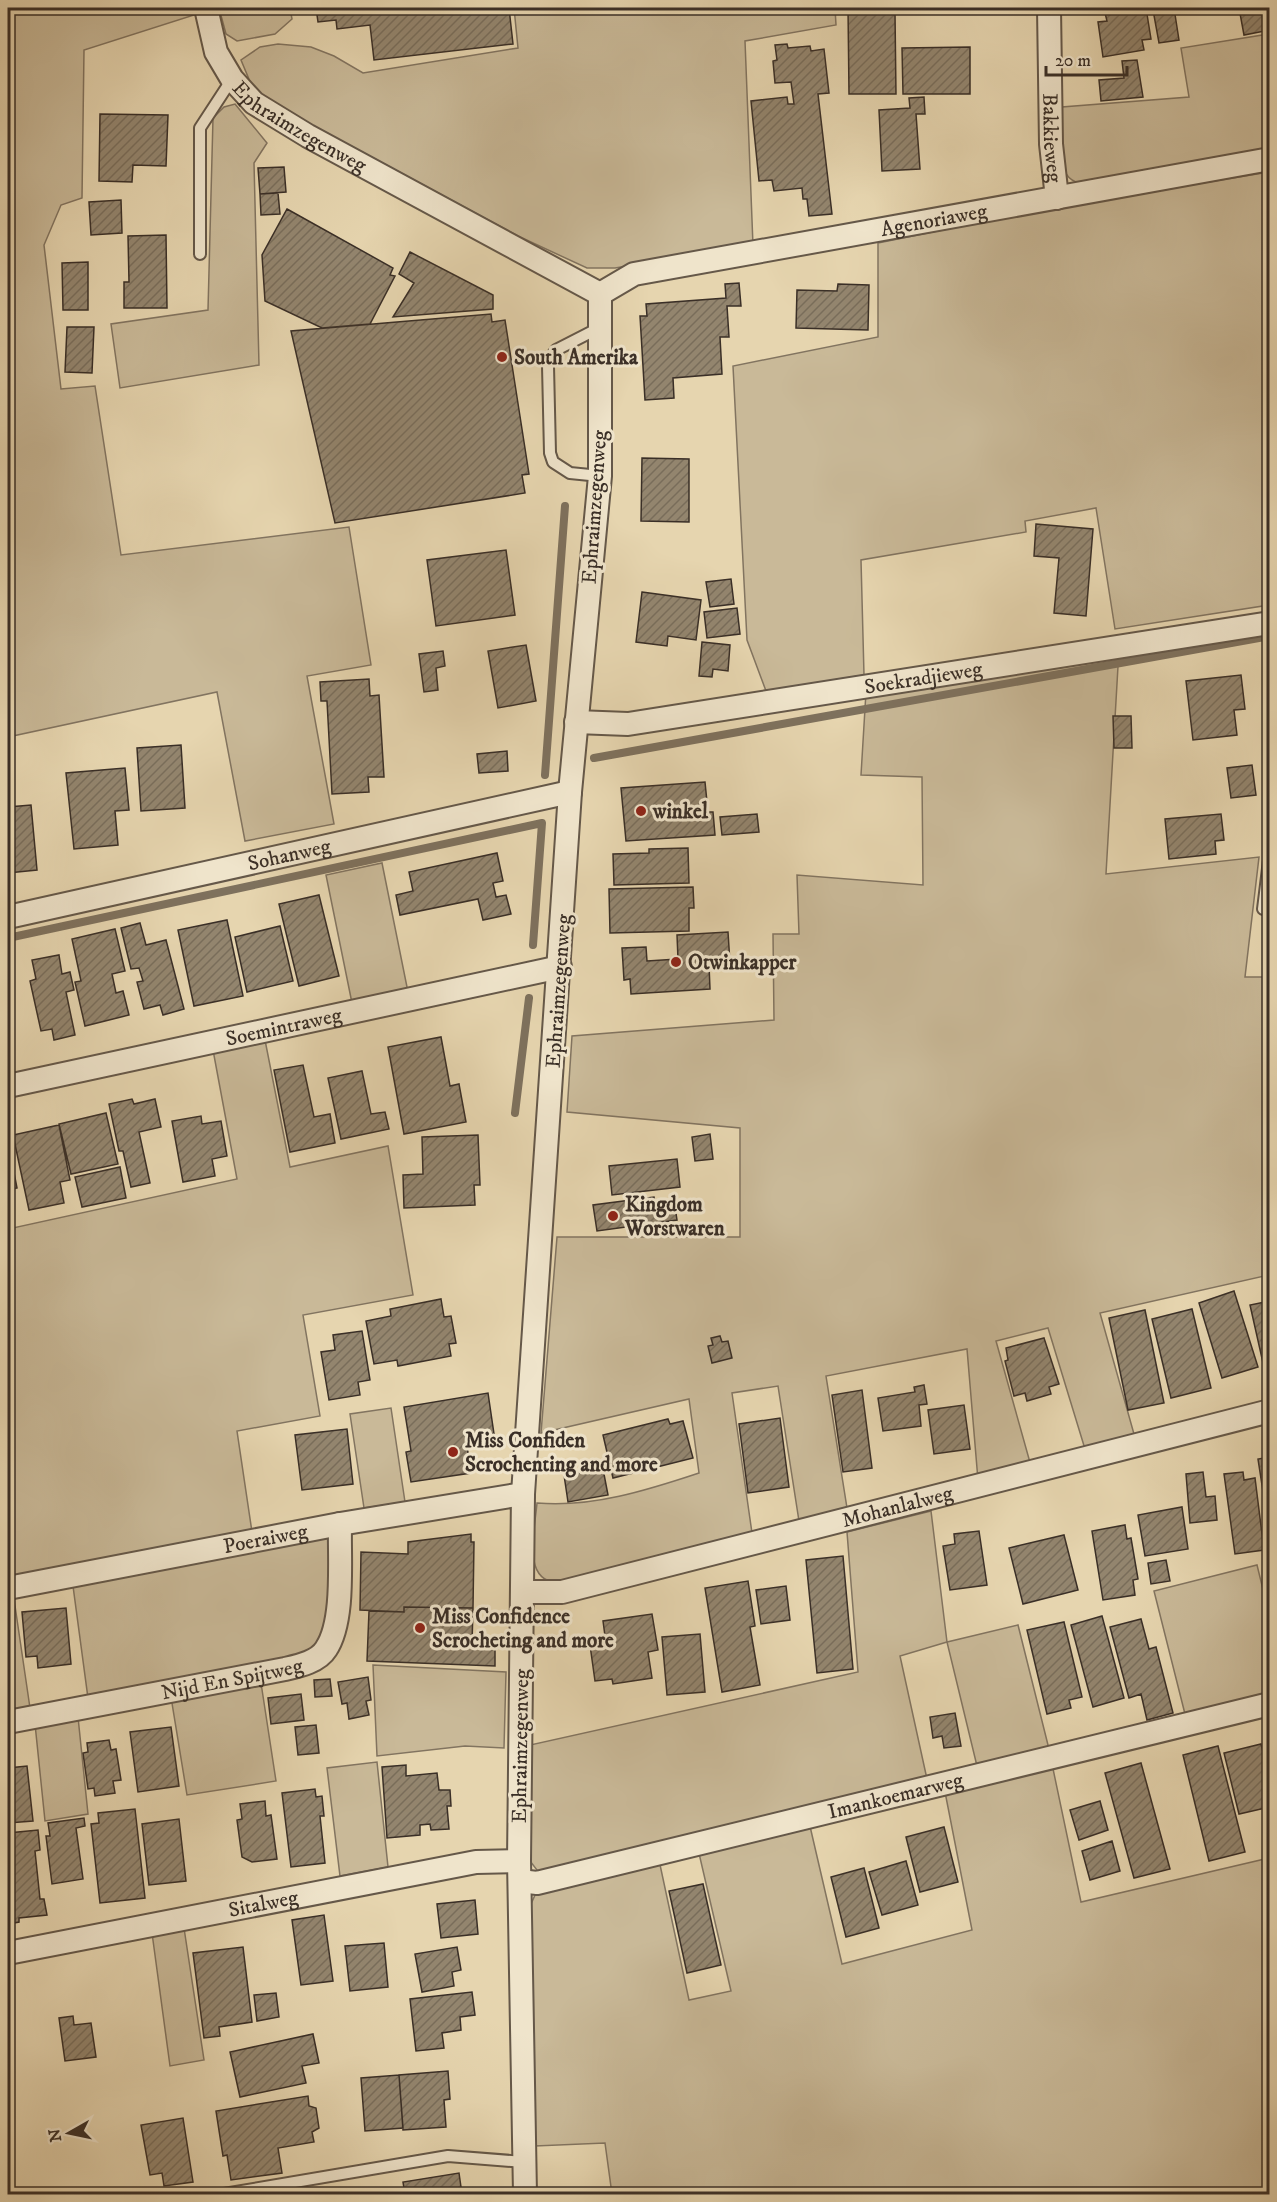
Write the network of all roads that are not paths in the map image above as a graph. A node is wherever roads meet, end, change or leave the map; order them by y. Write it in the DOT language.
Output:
graph roads {
  1 [pos="206,8"];
  2 [pos="1049,8"];
  3 [pos="232,79"];
  4 [pos="1269,159"];
  5 [pos="1057,198"];
  6 [pos="200,254"];
  7 [pos="600,294"];
  8 [pos="599,328"];
  9 [pos="600,476"];
  10 [pos="1269,623"];
  11 [pos="576,722"];
  12 [pos="570,792"];
  13 [pos="1269,852"];
  14 [pos="1263,909"];
  15 [pos="8,917"];
  16 [pos="560,967"];
  17 [pos="8,1086"];
  18 [pos="1269,1411"];
  19 [pos="524,1494"];
  20 [pos="340,1524"];
  21 [pos="8,1588"];
  22 [pos="522,1592"];
  23 [pos="1269,1704"];
  24 [pos="8,1722"];
  25 [pos="519,1871"];
  26 [pos="8,1953"];
  27 [pos="525,2162"];
  28 [pos="224,2194"];
  29 [pos="525,2194"];
  1 -- 3 [label="street, Ephraimzegenweg"];
  2 -- 5 [label="street, Bakkieweg"];
  3 -- 6 [label="lane"];
  3 -- 7 [label="street, Ephraimzegenweg"];
  4 -- 5 [label="street, Agenoriaweg"];
  5 -- 7 [label="street, Agenoriaweg"];
  7 -- 8 [label="street, Ephraimzegenweg"];
  8 -- 9 [label="street, Ephraimzegenweg"];
  8 -- 9 [label="lane"];
  9 -- 11 [label="street, Ephraimzegenweg"];
  10 -- 11 [label="street, Soekradjieweg"];
  11 -- 12 [label="street, Ephraimzegenweg"];
  12 -- 15 [label="street, Sohanweg"];
  12 -- 16 [label="street, Ephraimzegenweg"];
  13 -- 14 [label="lane"];
  16 -- 17 [label="street, Soemintraweg"];
  16 -- 19 [label="street, Ephraimzegenweg"];
  18 -- 22 [label="street, Mohanlalweg"];
  19 -- 20 [label="street, Poeraiweg"];
  19 -- 22 [label="street, Ephraimzegenweg"];
  20 -- 21 [label="street, Poeraiweg"];
  20 -- 24 [label="street, Nijd En Spijtweg"];
  22 -- 25 [label="street, Ephraimzegenweg"];
  23 -- 25 [label="street, Imankoemarweg"];
  25 -- 26 [label="street, Sitalweg"];
  25 -- 27 [label="street, Ephraimzegenweg"];
  27 -- 28 [label="lane"];
  27 -- 29 [label="street, Ephraimzegenweg"];
}
